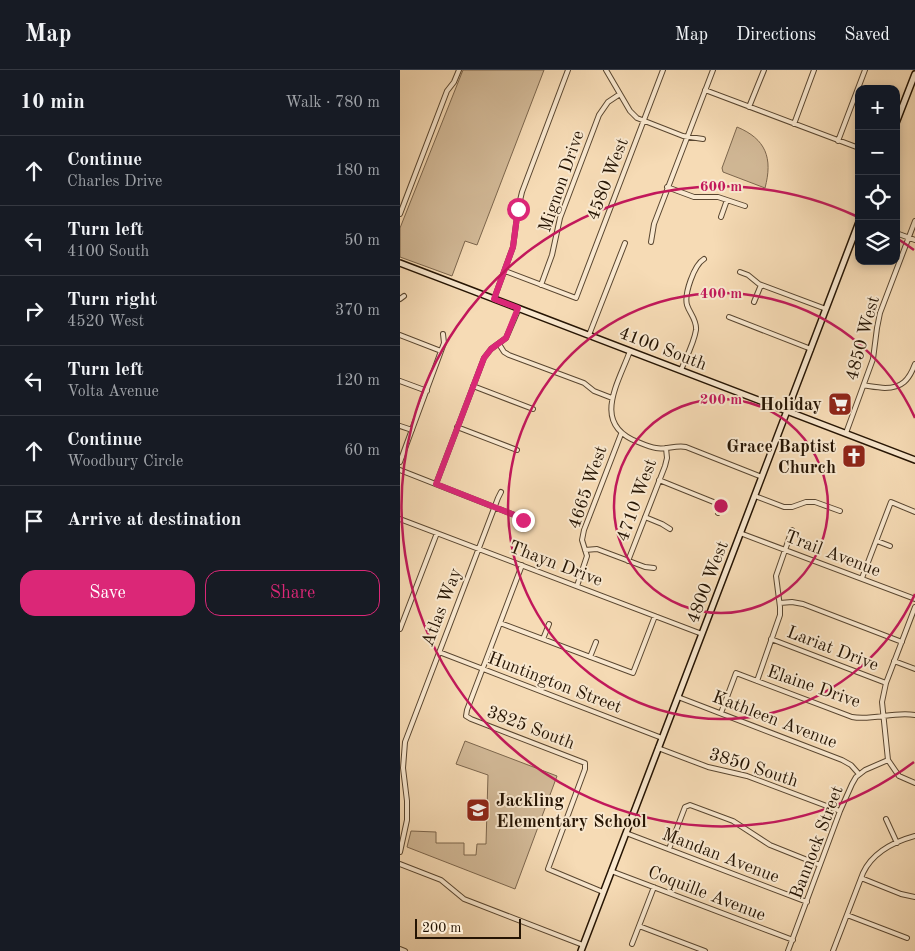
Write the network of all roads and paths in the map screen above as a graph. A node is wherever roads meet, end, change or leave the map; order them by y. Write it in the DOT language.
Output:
graph roads {
  1 [pos="459,70"];
  2 [pos="568,70"];
  3 [pos="606,70"];
  4 [pos="663,70"];
  5 [pos="713,70"];
  6 [pos="764,70"];
  7 [pos="814,70"];
  8 [pos="865,70"];
  9 [pos="915,74"];
  10 [pos="705,90"];
  11 [pos="620,94"];
  12 [pos="749,107"];
  13 [pos="900,113"];
  14 [pos="644,121"];
  15 [pos="794,124"];
  16 [pos="687,137"];
  17 [pos="703,139"];
  18 [pos="838,140"];
  19 [pos="855,146"];
  20 [pos="668,188"];
  21 [pos="728,200"];
  22 [pos="745,206"];
  23 [pos="400,214"];
  24 [pos="721,217"];
  25 [pos="915,221"];
  26 [pos="855,233"];
  27 [pos="900,235"];
  28 [pos="909,238"];
  29 [pos="915,240"];
  30 [pos="651,242"];
  31 [pos="625,243"];
  32 [pos="704,260"];
  33 [pos="400,263"];
  34 [pos="505,271"];
  35 [pos="740,272"];
  36 [pos="541,285"];
  37 [pos="761,285"];
  38 [pos="404,296"];
  39 [pos="400,299"];
  40 [pos="494,299"];
  41 [pos="754,302"];
  42 [pos="518,308"];
  43 [pos="826,309"];
  44 [pos="729,317"];
  45 [pos="443,334"];
  46 [pos="400,335"];
  47 [pos="589,335"];
  48 [pos="499,344"];
  49 [pos="811,349"];
  50 [pos="442,351"];
  51 [pos="630,351"];
  52 [pos="915,364"];
  53 [pos="681,370"];
  54 [pos="913,377"];
  55 [pos="400,381"];
  56 [pos="864,385"];
  57 [pos="473,386"];
  58 [pos="426,391"];
  59 [pos="612,398"];
  60 [pos="533,409"];
  61 [pos="787,411"];
  62 [pos="400,426"];
  63 [pos="457,427"];
  64 [pos="412,430"];
  65 [pos="846,433"];
  66 [pos="621,434"];
  67 [pos="666,448"];
  68 [pos="517,450"];
  69 [pos="915,460"];
  70 [pos="400,462"];
  71 [pos="400,470"];
  72 [pos="762,477"];
  73 [pos="659,480"];
  74 [pos="436,484"];
  75 [pos="501,492"];
  76 [pos="755,496"];
  77 [pos="494,507"];
  78 [pos="840,511"];
  79 [pos="915,512"];
  80 [pos="718,513"];
  81 [pos="645,517"];
  82 [pos="400,519"];
  83 [pos="523,520"];
  84 [pos="670,529"];
  85 [pos="792,530"];
  86 [pos="437,533"];
  87 [pos="740,533"];
  88 [pos="877,541"];
  89 [pos="890,546"];
  90 [pos="478,548"];
  91 [pos="785,549"];
  92 [pos="585,550"];
  93 [pos="628,561"];
  94 [pos="522,565"];
  95 [pos="654,568"];
  96 [pos="862,578"];
  97 [pos="577,586"];
  98 [pos="915,599"];
  99 [pos="780,603"];
  100 [pos="915,607"];
  101 [pos="655,616"];
  102 [pos="500,623"];
  103 [pos="549,624"];
  104 [pos="400,629"];
  105 [pos="702,634"];
  106 [pos="543,639"];
  107 [pos="771,639"];
  108 [pos="596,642"];
  109 [pos="902,642"];
  110 [pos="438,652"];
  111 [pos="590,657"];
  112 [pos="894,661"];
  113 [pos="483,669"];
  114 [pos="915,669"];
  115 [pos="757,680"];
  116 [pos="886,683"];
  117 [pos="678,697"];
  118 [pos="721,713"];
  119 [pos="915,715"];
  120 [pos="883,716"];
  121 [pos="662,738"];
  122 [pos="658,748"];
  123 [pos="402,758"];
  124 [pos="888,760"];
  125 [pos="859,774"];
  126 [pos="915,783"];
  127 [pos="840,811"];
  128 [pos="886,819"];
  129 [pos="626,833"];
  130 [pos="915,836"];
  131 [pos="897,843"];
  132 [pos="668,850"];
  133 [pos="400,852"];
  134 [pos="400,864"];
  135 [pos="820,865"];
  136 [pos="612,871"];
  137 [pos="861,878"];
  138 [pos="654,887"];
  139 [pos="603,892"];
  140 [pos="915,897"];
  141 [pos="807,902"];
  142 [pos="847,916"];
  143 [pos="639,926"];
  144 [pos="907,938"];
  145 [pos="792,940"];
  146 [pos="632,944"];
  147 [pos="583,945"];
  148 [pos="400,949"];
  149 [pos="406,951"];
  150 [pos="581,951"];
  151 [pos="705,951"];
  152 [pos="788,951"];
  153 [pos="833,951"];
  1 -- 23 [label="street"];
  2 -- 34 [label="street"];
  3 -- 11 [label="street"];
  4 -- 14 [label="street, 4580 West"];
  5 -- 10 [label="street"];
  6 -- 12 [label="street"];
  7 -- 15 [label="street"];
  8 -- 18 [label="street"];
  9 -- 13 [label="main road"];
  10 -- 12 [label="street"];
  10 -- 16 [label="street"];
  11 -- 14 [label="street"];
  11 -- 36 [label="street, Mignon Drive"];
  12 -- 15 [label="street"];
  14 -- 16 [label="street"];
  14 -- 36 [label="street, 4580 West"];
  15 -- 18 [label="street"];
  16 -- 17 [label="street"];
  16 -- 20 [label="street"];
  18 -- 19 [label="street"];
  20 -- 21 [label="street"];
  20 -- 30 [label="street"];
  21 -- 22 [label="street"];
  21 -- 24 [label="street"];
  25 -- 28 [label="street, 4850 West"];
  26 -- 43 [label="main road, 4800 West"];
  27 -- 28 [label="street"];
  28 -- 29 [label="street"];
  28 -- 56 [label="street, 4850 West"];
  31 -- 47 [label="street"];
  32 -- 53 [label="street"];
  33 -- 40 [label="main road, 4100 South"];
  34 -- 36 [label="street"];
  34 -- 40 [label="street"];
  35 -- 37 [label="street"];
  37 -- 41 [label="street"];
  37 -- 43 [label="street"];
  38 -- 39 [label="street"];
  40 -- 42 [label="main road, 4100 South"];
  42 -- 47 [label="main road, 4100 South"];
  42 -- 48 [label="street"];
  43 -- 49 [label="main road, 4800 West"];
  44 -- 49 [label="street"];
  45 -- 50 [label="street"];
  46 -- 50 [label="street"];
  47 -- 51 [label="main road, 4100 South"];
  48 -- 57 [label="street"];
  48 -- 59 [label="street"];
  49 -- 61 [label="main road, 4800 West"];
  50 -- 58 [label="street"];
  51 -- 53 [label="main road, 4100 South"];
  51 -- 59 [label="street"];
  52 -- 54 [label="street"];
  53 -- 61 [label="main road, 4100 South"];
  54 -- 56 [label="street"];
  55 -- 58 [label="street"];
  56 -- 65 [label="street, 4850 West"];
  57 -- 60 [label="street"];
  57 -- 63 [label="street"];
  58 -- 64 [label="street"];
  59 -- 66 [label="street"];
  61 -- 65 [label="main road, 4100 South"];
  61 -- 72 [label="main road, 4800 West"];
  62 -- 64 [label="street"];
  63 -- 68 [label="street"];
  63 -- 74 [label="street"];
  64 -- 70 [label="street"];
  65 -- 69 [label="main road, 4100 South"];
  66 -- 67 [label="street"];
  66 -- 92 [label="street, 4665 West"];
  67 -- 72 [label="street"];
  67 -- 73 [label="street, 4710 West"];
  71 -- 74 [label="street"];
  72 -- 76 [label="main road, 4800 West"];
  73 -- 80 [label="street"];
  73 -- 81 [label="street, 4710 West"];
  74 -- 77 [label="street"];
  75 -- 77 [label="street, Atlas Way"];
  76 -- 78 [label="street"];
  76 -- 87 [label="main road, 4800 West"];
  77 -- 83 [label="street"];
  77 -- 90 [label="street, Atlas Way"];
  79 -- 88 [label="street"];
  81 -- 84 [label="street"];
  81 -- 93 [label="street, 4710 West"];
  82 -- 86 [label="street, Thayn Drive"];
  85 -- 91 [label="street"];
  86 -- 90 [label="street, Thayn Drive"];
  86 -- 104 [label="street"];
  87 -- 91 [label="street, Trail Avenue"];
  87 -- 105 [label="main road, 4800 West"];
  88 -- 89 [label="street"];
  88 -- 96 [label="street"];
  90 -- 94 [label="street, Thayn Drive"];
  90 -- 110 [label="street, Atlas Way"];
  91 -- 96 [label="street, Trail Avenue"];
  91 -- 99 [label="street"];
  92 -- 93 [label="street"];
  92 -- 97 [label="street, 4665 West"];
  93 -- 95 [label="street"];
  94 -- 97 [label="street, Thayn Drive"];
  94 -- 102 [label="street"];
  96 -- 98 [label="street, Trail Avenue"];
  97 -- 101 [label="street, Thayn Drive"];
  99 -- 107 [label="street"];
  99 -- 109 [label="street"];
  100 -- 109 [label="street"];
  101 -- 105 [label="street, Thayn Drive"];
  101 -- 111 [label="street"];
  102 -- 106 [label="street"];
  102 -- 113 [label="street"];
  103 -- 106 [label="street"];
  105 -- 117 [label="main road, 4800 West"];
  106 -- 111 [label="street"];
  107 -- 115 [label="street"];
  107 -- 116 [label="street, Lariat Drive"];
  108 -- 111 [label="street"];
  109 -- 112 [label="street"];
  110 -- 113 [label="street, Huntington Street"];
  110 -- 123 [label="street, Atlas Way"];
  112 -- 114 [label="street"];
  112 -- 116 [label="street"];
  113 -- 121 [label="street, Huntington Street"];
  113 -- 139 [label="street, 3825 South"];
  115 -- 118 [label="street, Elaine Drive"];
  115 -- 120 [label="street, Elaine Drive"];
  116 -- 120 [label="street"];
  117 -- 118 [label="street, Kathleen Avenue"];
  117 -- 121 [label="main road, 4800 West"];
  118 -- 125 [label="street, Kathleen Avenue"];
  119 -- 120 [label="street, Elaine Drive"];
  120 -- 124 [label="street"];
  121 -- 122 [label="main road, 4800 West"];
  122 -- 127 [label="street, 3850 South"];
  122 -- 129 [label="main road, 4800 West"];
  123 -- 133 [label="street, Atlas Way"];
  124 -- 125 [label="street, Bannock Street"];
  124 -- 126 [label="street"];
  125 -- 127 [label="street, Bannock Street"];
  127 -- 135 [label="street, Bannock Street"];
  128 -- 131 [label="street"];
  129 -- 132 [label="street, Mandan Avenue"];
  129 -- 136 [label="main road, 4800 West"];
  130 -- 131 [label="street"];
  131 -- 137 [label="street"];
  132 -- 135 [label="street"];
  132 -- 141 [label="street, Mandan Avenue"];
  134 -- 147 [label="street"];
  135 -- 141 [label="street, Bannock Street"];
  136 -- 138 [label="street, Coquille Avenue"];
  136 -- 139 [label="main road, 4800 West"];
  137 -- 140 [label="street"];
  137 -- 142 [label="street"];
  138 -- 143 [label="street"];
  138 -- 145 [label="street, Coquille Avenue"];
  139 -- 147 [label="main road, 4800 West"];
  141 -- 145 [label="street, Bannock Street"];
  142 -- 144 [label="street"];
  142 -- 153 [label="street"];
  143 -- 146 [label="street"];
  143 -- 151 [label="street"];
  145 -- 152 [label="street, Bannock Street"];
  147 -- 150 [label="main road, 4800 West"];
  148 -- 149 [label="street"];
}
